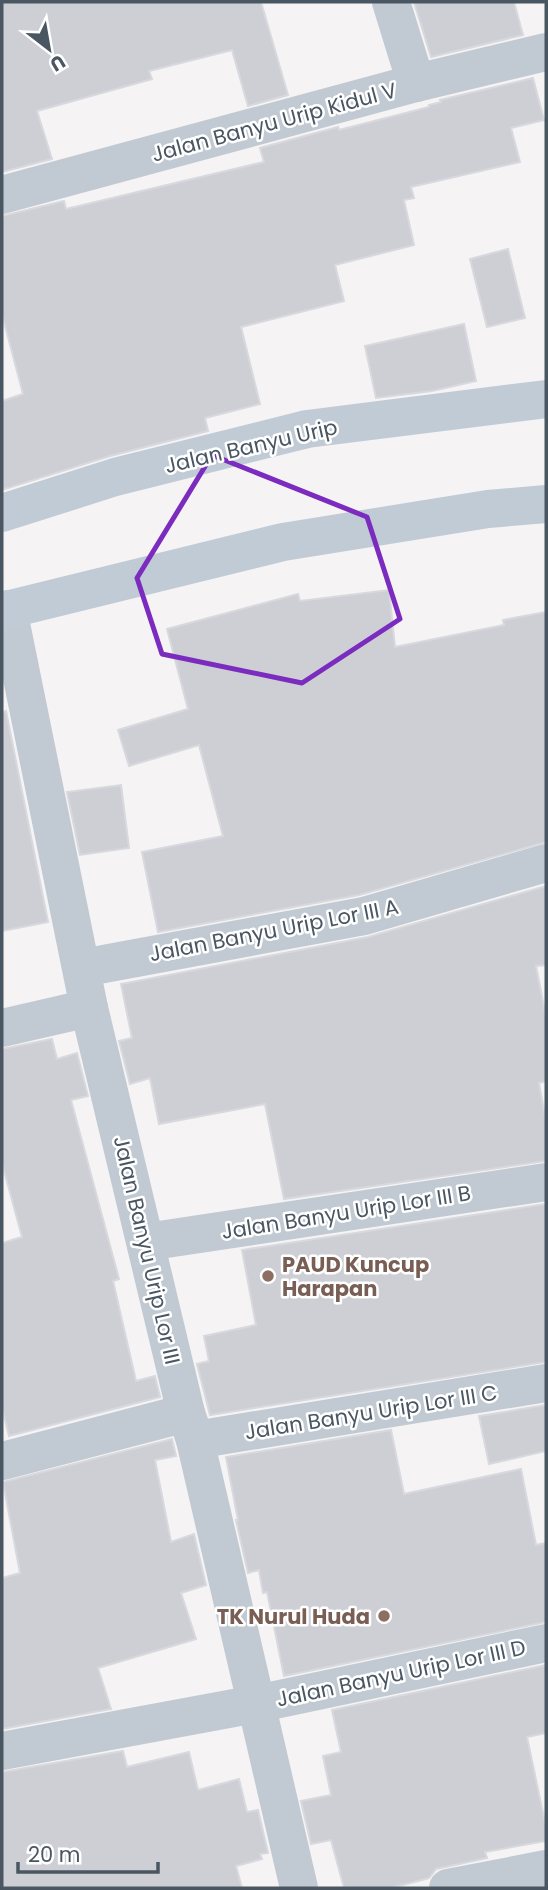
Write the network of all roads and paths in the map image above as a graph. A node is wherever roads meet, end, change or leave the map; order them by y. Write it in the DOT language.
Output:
graph roads {
  1 [pos="391,2"];
  2 [pos="546,52"];
  3 [pos="416,83"];
  4 [pos="2,195"];
  5 [pos="546,399"];
  6 [pos="546,504"];
  7 [pos="2,513"];
  8 [pos="5,610"];
  9 [pos="546,863"];
  10 [pos="82,968"];
  11 [pos="89,1009"];
  12 [pos="2,1028"];
  13 [pos="546,1182"];
  14 [pos="146,1242"];
  15 [pos="546,1383"];
  16 [pos="191,1426"];
  17 [pos="2,1461"];
  18 [pos="546,1643"];
  19 [pos="256,1704"];
  20 [pos="2,1751"];
  21 [pos="546,1868"];
  22 [pos="299,1888"];
  23 [pos="448,1888"];
  1 -- 3 [label="street"];
  2 -- 3 [label="street, Jalan Banyu Urip Kidul V"];
  3 -- 4 [label="street, Jalan Banyu Urip Kidul V"];
  5 -- 7 [label="main road, Jalan Banyu Urip"];
  6 -- 8 [label="main road"];
  8 -- 10 [label="street, Jalan Banyu Urip Lor III"];
  9 -- 10 [label="street, Jalan Banyu Urip Lor III A"];
  10 -- 11 [label="street, Jalan Banyu Urip Lor III"];
  11 -- 12 [label="street"];
  11 -- 14 [label="street, Jalan Banyu Urip Lor III"];
  13 -- 14 [label="street, Jalan Banyu Urip Lor III B"];
  14 -- 16 [label="street, Jalan Banyu Urip Lor III"];
  15 -- 16 [label="street, Jalan Banyu Urip Lor III C"];
  16 -- 17 [label="street, Jalan Banyu Urip Lor III C"];
  16 -- 19 [label="street, Jalan Banyu Urip Lor III"];
  18 -- 19 [label="street, Jalan Banyu Urip Lor III D"];
  19 -- 20 [label="street, Jalan Banyu Urip Lor III D"];
  19 -- 22 [label="street, Jalan Banyu Urip Lor III"];
  21 -- 23 [label="street"];
}
